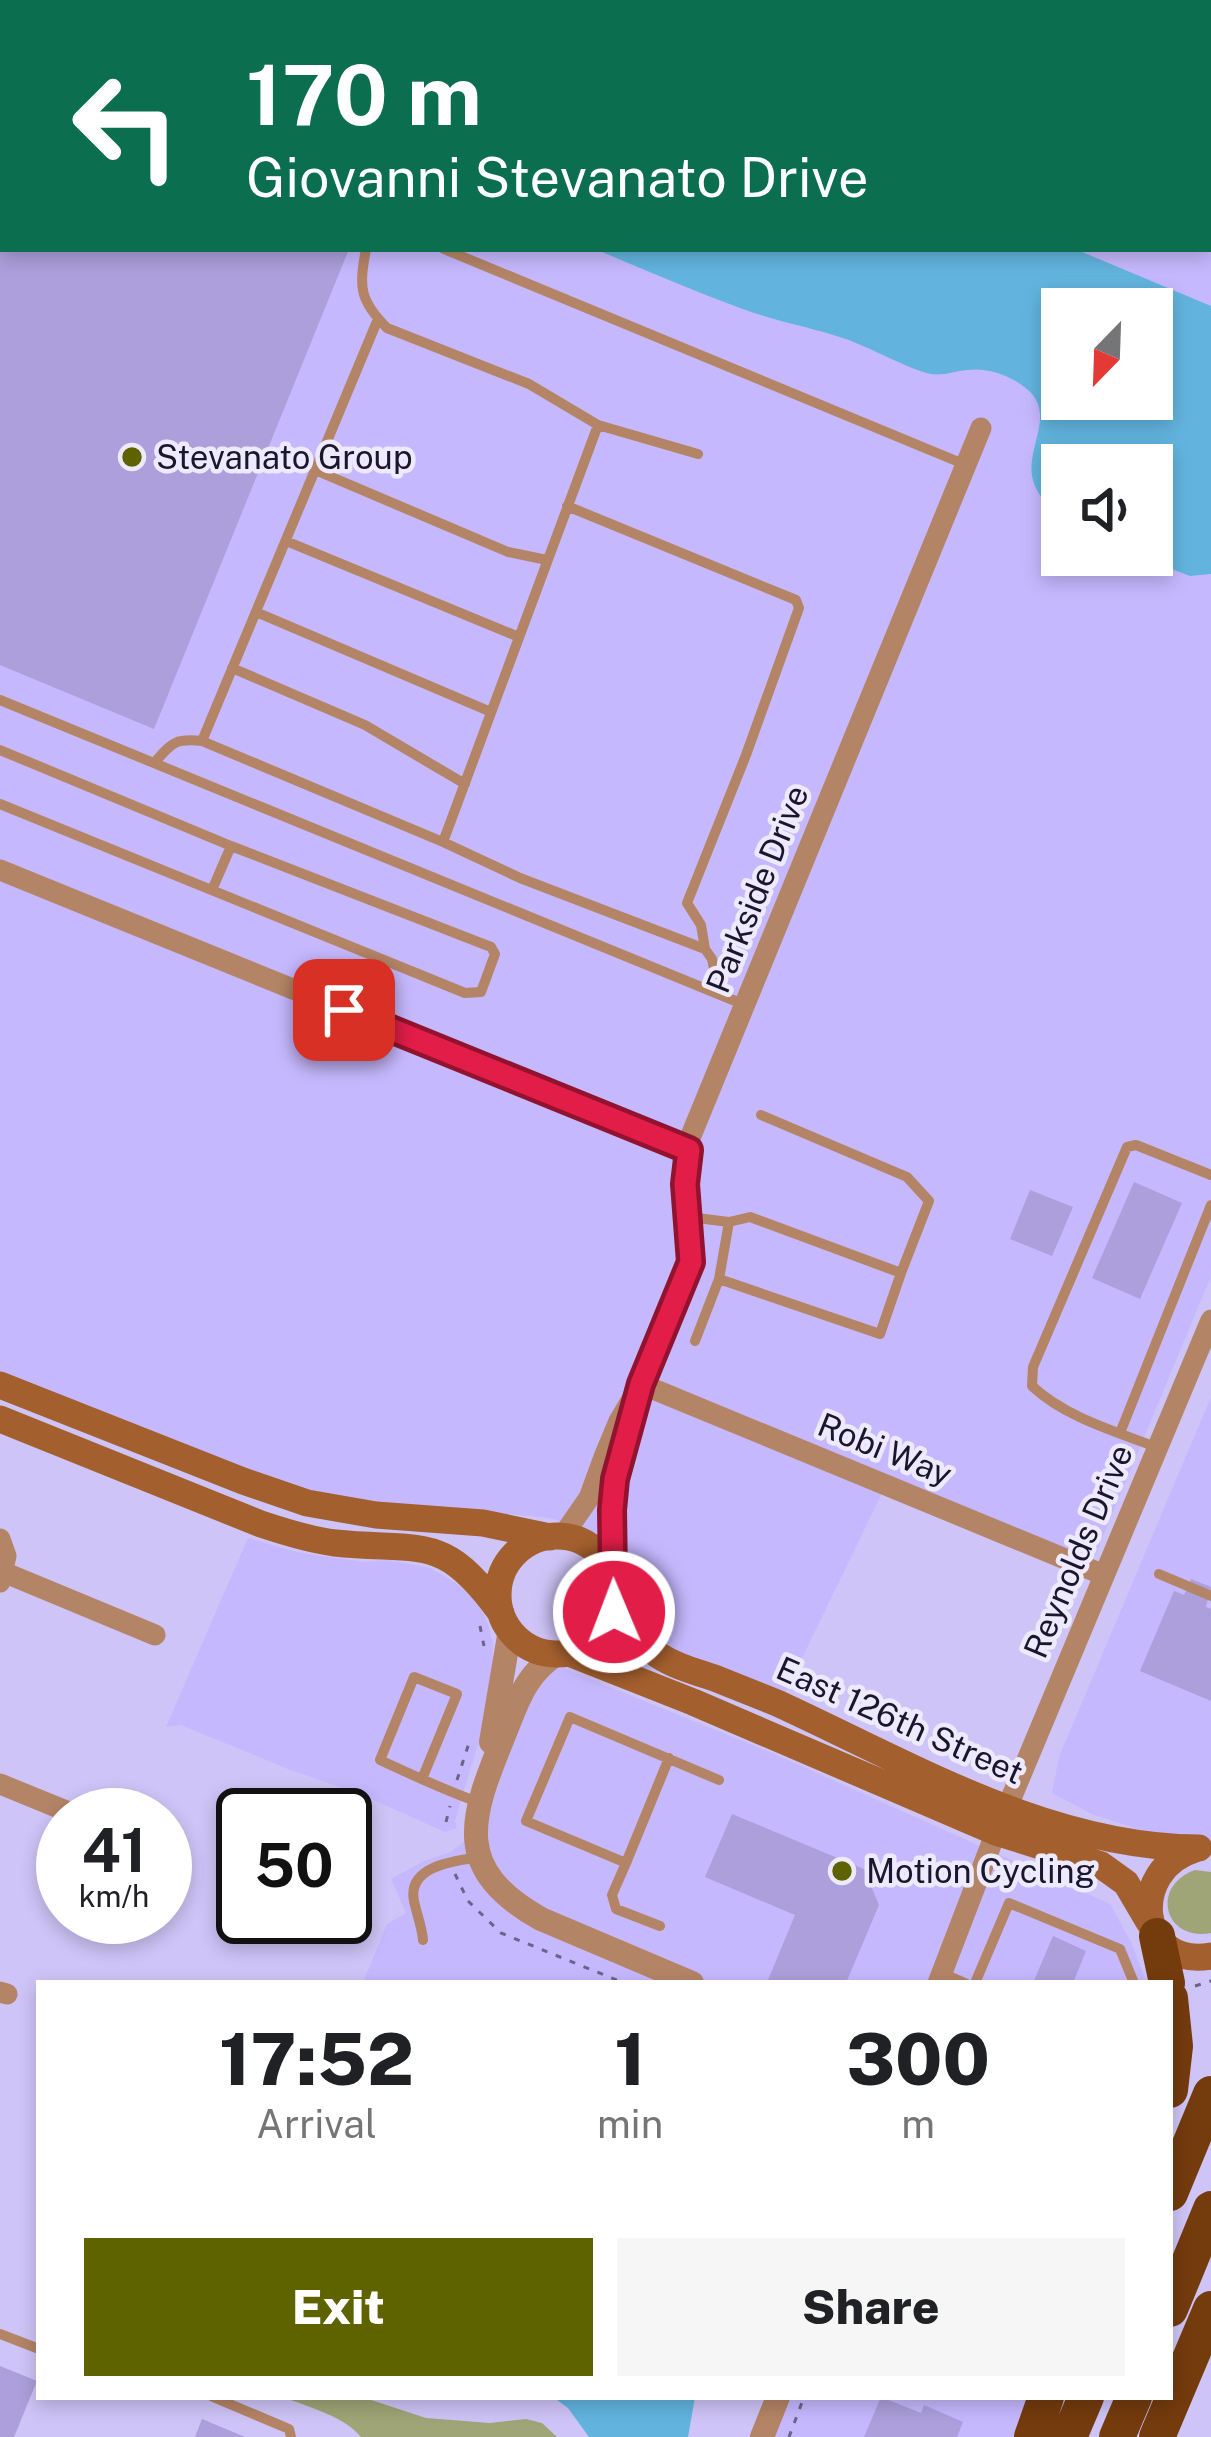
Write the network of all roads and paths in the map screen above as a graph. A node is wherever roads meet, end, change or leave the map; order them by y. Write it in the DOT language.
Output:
graph roads {
  1 [pos="365,252"];
  2 [pos="451,252"];
  3 [pos="378,319"];
  4 [pos="598,425"];
  5 [pos="981,428"];
  6 [pos="698,454"];
  7 [pos="966,465"];
  8 [pos="315,470"];
  9 [pos="567,506"];
  10 [pos="286,541"];
  11 [pos="547,560"];
  12 [pos="256,612"];
  13 [pos="519,637"];
  14 [pos="232,668"];
  15 [pos="0,700"];
  16 [pos="491,712"];
  17 [pos="202,741"];
  18 [pos="0,750"];
  19 [pos="154,763"];
  20 [pos="465,784"];
  21 [pos="0,804"];
  22 [pos="443,842"];
  23 [pos="231,845"];
  24 [pos="0,870"];
  25 [pos="212,890"];
  26 [pos="705,950"];
  27 [pos="718,994"];
  28 [pos="745,1005"];
  29 [pos="761,1115"];
  30 [pos="689,1150"];
  31 [pos="1211,1175"];
  32 [pos="1211,1205"];
  33 [pos="689,1217"];
  34 [pos="729,1222"];
  35 [pos="901,1274"];
  36 [pos="719,1279"];
  37 [pos="1211,1320"];
  38 [pos="694,1341"];
  39 [pos="641,1384"];
  40 [pos="0,1385"];
  41 [pos="0,1419"];
  42 [pos="1120,1433"];
  43 [pos="1157,1448"];
  44 [pos="556,1537"];
  45 [pos="0,1539"];
  46 [pos="1159,1574"];
  47 [pos="1104,1576"];
  48 [pos="2,1577"];
  49 [pos="614,1581"];
  50 [pos="1211,1596"];
  51 [pos="505,1621"];
  52 [pos="155,1635"];
  53 [pos="563,1654"];
  54 [pos="471,1736"];
  55 [pos="669,1758"];
  56 [pos="422,1779"];
  57 [pos="719,1780"];
  58 [pos="0,1784"];
  59 [pos="472,1793"];
  60 [pos="36,1799"];
  61 [pos="1002,1820"];
  62 [pos="446,1822"];
  63 [pos="1205,1848"];
  64 [pos="479,1857"];
  65 [pos="626,1863"];
  66 [pos="660,1925"];
  67 [pos="1153,1929"];
  68 [pos="423,1940"];
  69 [pos="1211,1956"];
  70 [pos="940,1978"];
  71 [pos="685,1980"];
  72 [pos="976,1980"];
  73 [pos="1133,1980"];
  74 [pos="1166,1980"];
  75 [pos="1173,2027"];
  76 [pos="1173,2064"];
  77 [pos="1211,2093"];
  78 [pos="1173,2186"];
  79 [pos="1211,2209"];
  80 [pos="1173,2301"];
  81 [pos="1211,2309"];
  82 [pos="0,2335"];
  83 [pos="36,2348"];
  84 [pos="1173,2399"];
  85 [pos="220,2400"];
  86 [pos="777,2400"];
  87 [pos="803,2400"];
  88 [pos="1045,2400"];
  89 [pos="1085,2400"];
  90 [pos="1133,2400"];
  91 [pos="1173,2400"];
  92 [pos="291,2437"];
  93 [pos="762,2437"];
  94 [pos="789,2437"];
  95 [pos="1032,2437"];
  96 [pos="1069,2437"];
  97 [pos="1117,2437"];
  98 [pos="1157,2437"];
  1 -- 3 [label="lane"];
  2 -- 7 [label="lane"];
  3 -- 4 [label="lane"];
  3 -- 8 [label="lane"];
  4 -- 6 [label="lane"];
  4 -- 9 [label="lane"];
  5 -- 7 [label="street, Parkside Drive"];
  7 -- 28 [label="street, Parkside Drive"];
  8 -- 10 [label="lane"];
  8 -- 11 [label="lane"];
  9 -- 11 [label="lane"];
  9 -- 26 [label="lane"];
  10 -- 12 [label="lane"];
  10 -- 13 [label="lane"];
  11 -- 13 [label="lane"];
  12 -- 14 [label="lane"];
  12 -- 16 [label="lane"];
  13 -- 16 [label="lane"];
  14 -- 17 [label="lane"];
  14 -- 20 [label="lane"];
  15 -- 19 [label="lane"];
  16 -- 20 [label="lane"];
  17 -- 19 [label="lane"];
  17 -- 22 [label="lane"];
  18 -- 23 [label="lane"];
  19 -- 27 [label="lane"];
  20 -- 22 [label="lane"];
  21 -- 25 [label="lane"];
  22 -- 26 [label="lane"];
  23 -- 25 [label="lane"];
  23 -- 25 [label="lane"];
  24 -- 30 [label="street"];
  26 -- 27 [label="lane"];
  27 -- 28 [label="lane"];
  28 -- 30 [label="street, Parkside Drive"];
  29 -- 35 [label="lane"];
  30 -- 33 [label="street, Parkside Drive"];
  31 -- 42 [label="lane"];
  32 -- 42 [label="lane"];
  33 -- 34 [label="lane"];
  33 -- 39 [label="street, Parkside Drive"];
  34 -- 35 [label="lane"];
  34 -- 36 [label="lane"];
  35 -- 36 [label="lane"];
  36 -- 38 [label="lane"];
  37 -- 43 [label="street, Reynolds Drive"];
  39 -- 44 [label="street, Parkside Drive"];
  39 -- 47 [label="street, Robi Way"];
  39 -- 49 [label="street, Parkside Drive"];
  40 -- 44 [label="main road"];
  41 -- 51 [label="main road"];
  42 -- 43 [label="lane"];
  43 -- 47 [label="street, Reynolds Drive"];
  44 -- 49 [label="main road"];
  44 -- 51 [label="main road"];
  45 -- 48 [label="street"];
  46 -- 50 [label="lane"];
  47 -- 61 [label="street, Reynolds Drive"];
  48 -- 52 [label="street"];
  49 -- 53 [label="main road"];
  49 -- 61 [label="main road, East 126th Street"];
  51 -- 53 [label="main road"];
  51 -- 59 [label="street"];
  53 -- 59 [label="street"];
  53 -- 61 [label="main road, East 126th Street"];
  54 -- 59 [label="path"];
  55 -- 57 [label="lane"];
  55 -- 65 [label="lane"];
  55 -- 65 [label="lane"];
  56 -- 56 [label="lane"];
  56 -- 59 [label="lane"];
  58 -- 60 [label="street"];
  59 -- 62 [label="path"];
  59 -- 64 [label="street"];
  61 -- 63 [label="main road, East 126th Street"];
  61 -- 67 [label="main road, East 126th Street"];
  61 -- 70 [label="street, Reynolds Drive"];
  63 -- 67 [label="main road"];
  64 -- 68 [label="lane"];
  64 -- 71 [label="street"];
  65 -- 66 [label="lane"];
  67 -- 69 [label="main road"];
  67 -- 74 [label="highway"];
  72 -- 73 [label="lane"];
  75 -- 76 [label="highway"];
  77 -- 78 [label="highway"];
  79 -- 80 [label="highway"];
  81 -- 84 [label="highway"];
  82 -- 83 [label="lane"];
  85 -- 92 [label="lane"];
  86 -- 93 [label="street"];
  87 -- 94 [label="path"];
  88 -- 95 [label="highway"];
  89 -- 96 [label="highway"];
  90 -- 97 [label="highway"];
  91 -- 98 [label="highway"];
}
